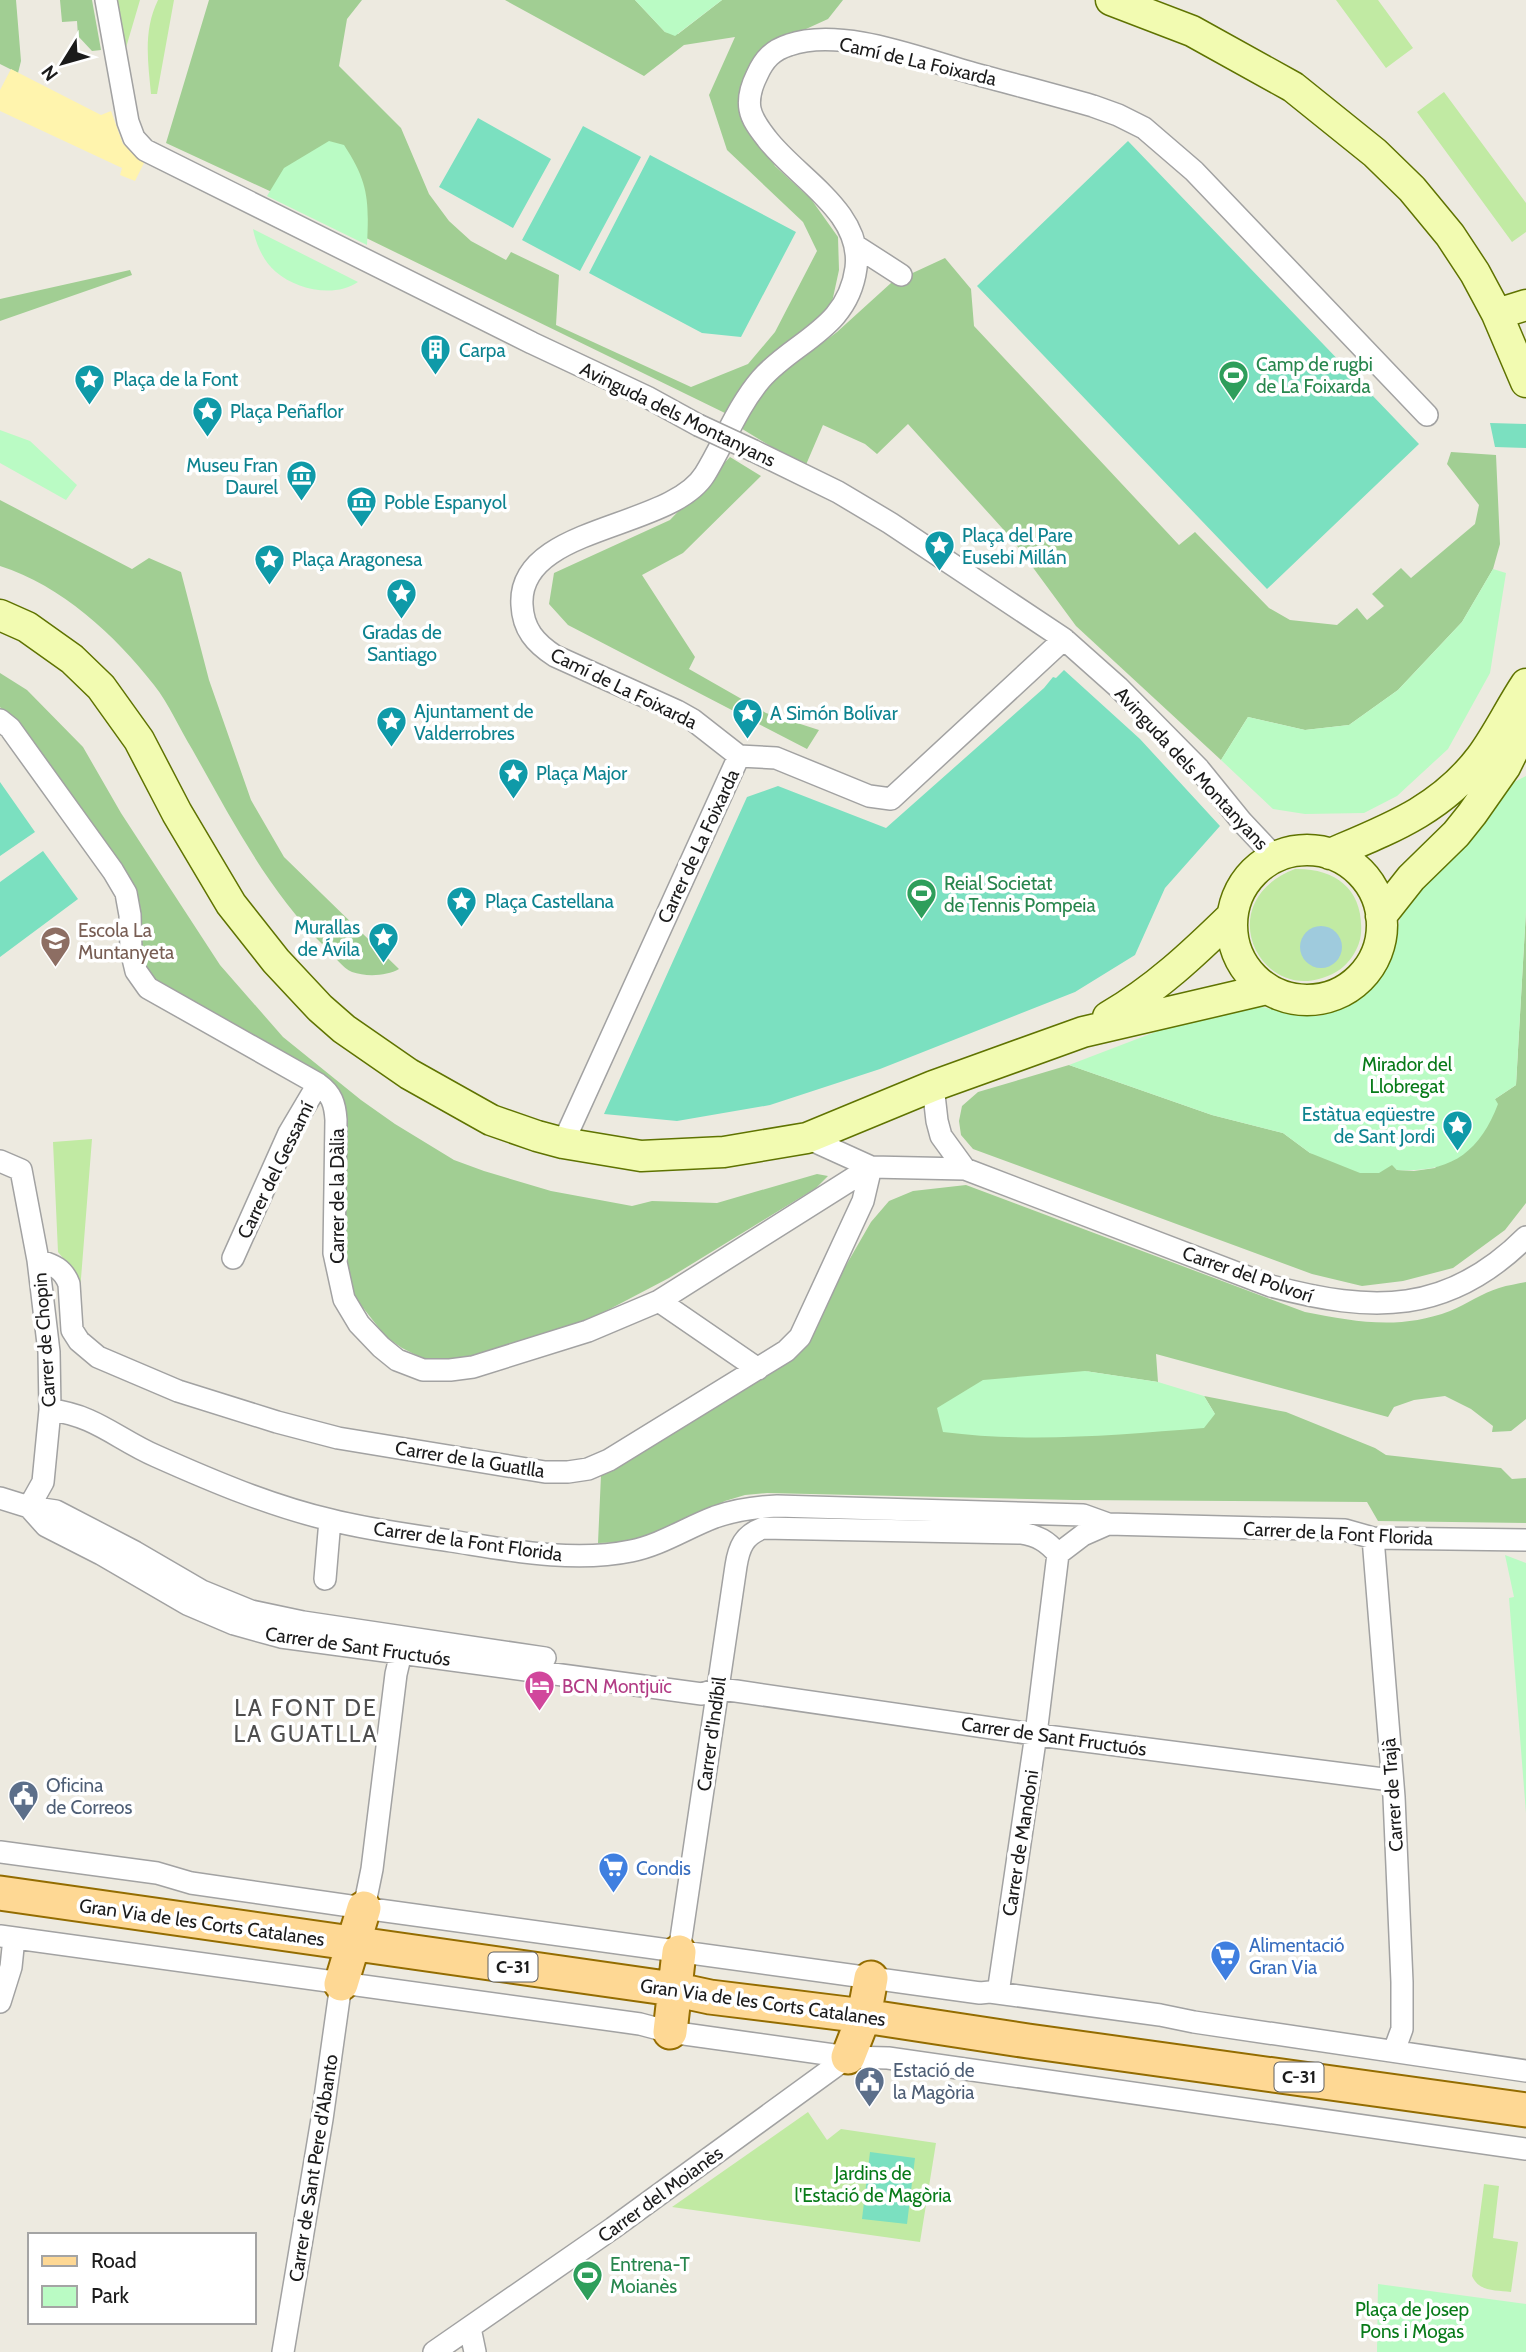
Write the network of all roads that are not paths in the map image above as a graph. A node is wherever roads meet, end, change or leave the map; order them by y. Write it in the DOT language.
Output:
graph roads {
  1 [pos="106,0"];
  2 [pos="1111,0"];
  3 [pos="856,246"];
  4 [pos="901,275"];
  5 [pos="1526,306"];
  6 [pos="1497,314"];
  7 [pos="1526,382"];
  8 [pos="1427,415"];
  9 [pos="0,615"];
  10 [pos="1064,639"];
  11 [pos="1526,684"];
  12 [pos="0,720"];
  13 [pos="1526,725"];
  14 [pos="739,756"];
  15 [pos="1330,854"];
  16 [pos="1275,857"];
  17 [pos="1232,916"];
  18 [pos="1381,916"];
  19 [pos="1267,989"];
  20 [pos="1083,1032"];
  21 [pos="318,1084"];
  22 [pos="933,1086"];
  23 [pos="267,1128"];
  24 [pos="289,1133"];
  25 [pos="807,1138"];
  26 [pos="563,1143"];
  27 [pos="0,1161"];
  28 [pos="871,1167"];
  29 [pos="965,1169"];
  30 [pos="1526,1237"];
  31 [pos="233,1258"];
  32 [pos="38,1260"];
  33 [pos="659,1301"];
  34 [pos="758,1369"];
  35 [pos="50,1410"];
  36 [pos="0,1498"];
  37 [pos="29,1507"];
  38 [pos="330,1520"];
  39 [pos="1108,1524"];
  40 [pos="1373,1538"];
  41 [pos="1526,1540"];
  42 [pos="1058,1554"];
  43 [pos="325,1579"];
  44 [pos="401,1653"];
  45 [pos="718,1689"];
  46 [pos="1036,1734"];
  47 [pos="1391,1780"];
  48 [pos="0,1852"];
  49 [pos="0,1893"];
  50 [pos="364,1908"];
  51 [pos="7,1937"];
  52 [pos="353,1943"];
  53 [pos="679,1952"];
  54 [pos="871,1978"];
  55 [pos="341,1984"];
  56 [pos="673,1989"];
  57 [pos="998,1993"];
  58 [pos="0,2002"];
  59 [pos="864,2016"];
  60 [pos="670,2032"];
  61 [pos="1394,2052"];
  62 [pos="848,2057"];
  63 [pos="1526,2071"];
  64 [pos="1526,2110"];
  65 [pos="1526,2149"];
  66 [pos="470,2328"];
  67 [pos="283,2352"];
  68 [pos="434,2352"];
  69 [pos="475,2352"];
  1 -- 10 [label="street, Avinguda dels Montanyans, bridge"];
  2 -- 6 [label="street"];
  3 -- 4 [label="street"];
  3 -- 8 [label="street, Camí de La Foixarda"];
  3 -- 14 [label="street, Camí de La Foixarda"];
  5 -- 6 [label="street"];
  6 -- 7 [label="street"];
  9 -- 26 [label="street"];
  10 -- 14 [label="street, Carrer de La Foixarda"];
  10 -- 16 [label="street, Avinguda dels Montanyans"];
  11 -- 15 [label="street"];
  12 -- 21 [label="street"];
  13 -- 18 [label="street"];
  14 -- 26 [label="street, Carrer de La Foixarda"];
  15 -- 16 [label="street"];
  15 -- 18 [label="street"];
  16 -- 17 [label="street"];
  17 -- 19 [label="street"];
  17 -- 20 [label="street"];
  18 -- 19 [label="street"];
  19 -- 20 [label="street"];
  20 -- 22 [label="street"];
  21 -- 24 [label="street, Carrer del Gessamí"];
  21 -- 33 [label="street, Carrer de la Dàlia"];
  22 -- 25 [label="street"];
  22 -- 29 [label="street"];
  23 -- 24 [label="street"];
  24 -- 31 [label="street, Carrer del Gessamí"];
  25 -- 26 [label="street"];
  25 -- 28 [label="street, Carrer del Polvorí"];
  27 -- 32 [label="street, Carrer de Chopin"];
  28 -- 29 [label="street, Carrer del Polvorí"];
  28 -- 33 [label="street, Carrer de la Dàlia"];
  28 -- 34 [label="street, Carrer de la Guatlla"];
  29 -- 30 [label="street, Carrer del Polvorí"];
  32 -- 34 [label="street, Carrer de la Guatlla"];
  32 -- 35 [label="street, Carrer de Chopin"];
  33 -- 34 [label="street"];
  35 -- 37 [label="street, Carrer de Chopin"];
  35 -- 38 [label="street, Carrer de la Font Florida"];
  36 -- 37 [label="street, Carrer de Sant Fructuós"];
  37 -- 44 [label="street, Carrer de Sant Fructuós"];
  37 -- 45 [label="street, Carrer de Sant Fructuós"];
  38 -- 39 [label="street, Carrer de la Font Florida"];
  38 -- 43 [label="street"];
  39 -- 40 [label="street, Carrer de la Font Florida"];
  39 -- 42 [label="street, Carrer de la Font Florida"];
  40 -- 41 [label="street, Carrer de la Font Florida"];
  40 -- 47 [label="street, Carrer de Trajà"];
  42 -- 45 [label="street, Carrer d'Indíbil"];
  42 -- 46 [label="street, Carrer de Mandoni"];
  44 -- 45 [label="street, Carrer de Sant Fructuós"];
  44 -- 50 [label="street"];
  45 -- 46 [label="street, Carrer de Sant Fructuós"];
  45 -- 53 [label="street, Carrer d'Indíbil"];
  46 -- 47 [label="street, Carrer de Sant Fructuós"];
  46 -- 57 [label="street, Carrer de Mandoni"];
  47 -- 61 [label="street, Carrer de Trajà"];
  48 -- 50 [label="street"];
  49 -- 52 [label="main road, Gran Via de les Corts Catalanes / C-31"];
  50 -- 52 [label="main road"];
  50 -- 53 [label="street"];
  51 -- 55 [label="street"];
  51 -- 58 [label="street"];
  52 -- 55 [label="main road"];
  52 -- 56 [label="main road, Gran Via de les Corts Catalanes / C-31"];
  53 -- 54 [label="street"];
  53 -- 56 [label="main road"];
  54 -- 57 [label="street"];
  54 -- 59 [label="main road"];
  55 -- 60 [label="street"];
  55 -- 67 [label="street, Carrer de Sant Pere d'Abanto"];
  56 -- 59 [label="main road, Gran Via de les Corts Catalanes / C-31"];
  56 -- 60 [label="main road"];
  57 -- 61 [label="street"];
  59 -- 62 [label="main road"];
  59 -- 64 [label="main road, Gran Via de les Corts Catalanes / C-31"];
  60 -- 62 [label="street"];
  61 -- 63 [label="street"];
  62 -- 65 [label="street"];
  62 -- 66 [label="street, Carrer del Moianès"];
  66 -- 68 [label="street, Carrer del Moianès"];
  66 -- 69 [label="street"];
}
